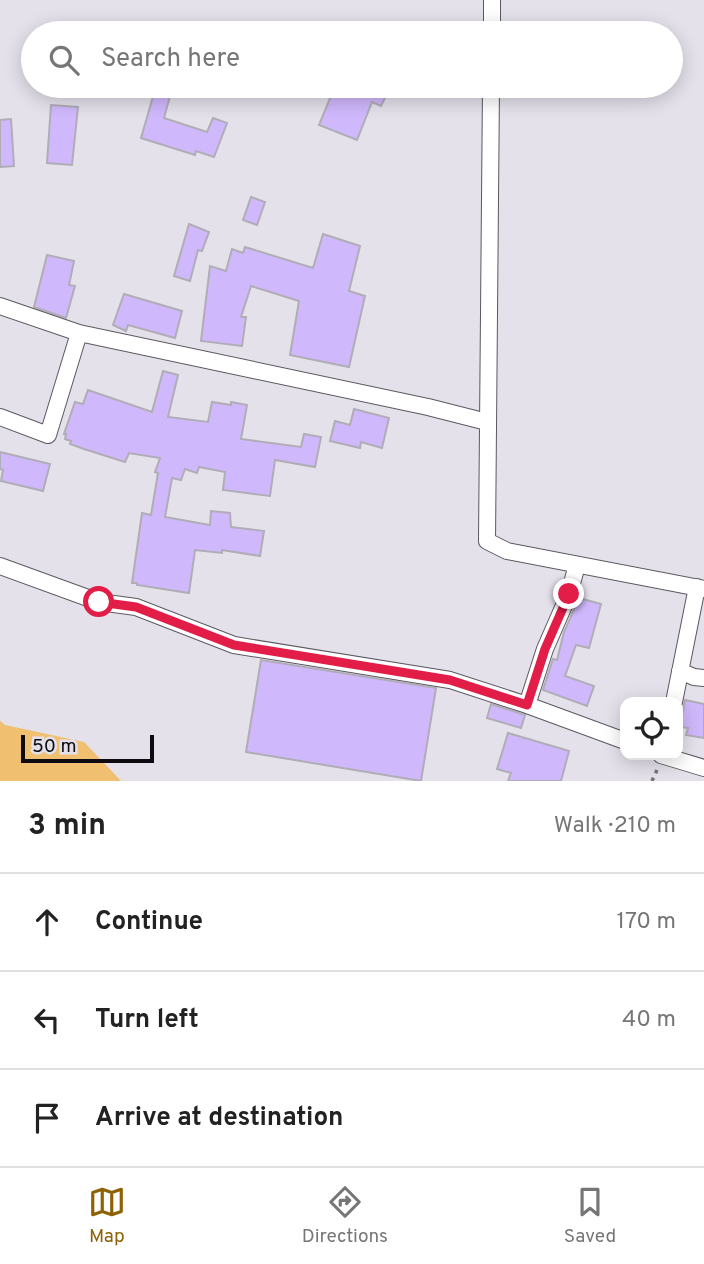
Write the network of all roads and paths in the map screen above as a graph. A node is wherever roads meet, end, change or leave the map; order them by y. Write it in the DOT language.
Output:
graph roads {
  1 [pos="492,0"];
  2 [pos="492,21"];
  3 [pos="491,98"];
  4 [pos="0,306"];
  5 [pos="79,333"];
  6 [pos="0,417"];
  7 [pos="487,422"];
  8 [pos="577,565"];
  9 [pos="0,566"];
  10 [pos="700,588"];
  11 [pos="681,671"];
  12 [pos="704,678"];
  13 [pos="675,697"];
  14 [pos="527,705"];
  15 [pos="620,739"];
  16 [pos="679,760"];
  17 [pos="704,768"];
  1 -- 2 [label="street"];
  3 -- 7 [label="street"];
  4 -- 5 [label="street"];
  5 -- 6 [label="street"];
  5 -- 7 [label="street"];
  7 -- 8 [label="street"];
  8 -- 10 [label="street"];
  8 -- 14 [label="street"];
  9 -- 14 [label="street"];
  10 -- 11 [label="street"];
  11 -- 12 [label="street"];
  11 -- 13 [label="street"];
  14 -- 15 [label="street"];
  16 -- 17 [label="street"];
}
